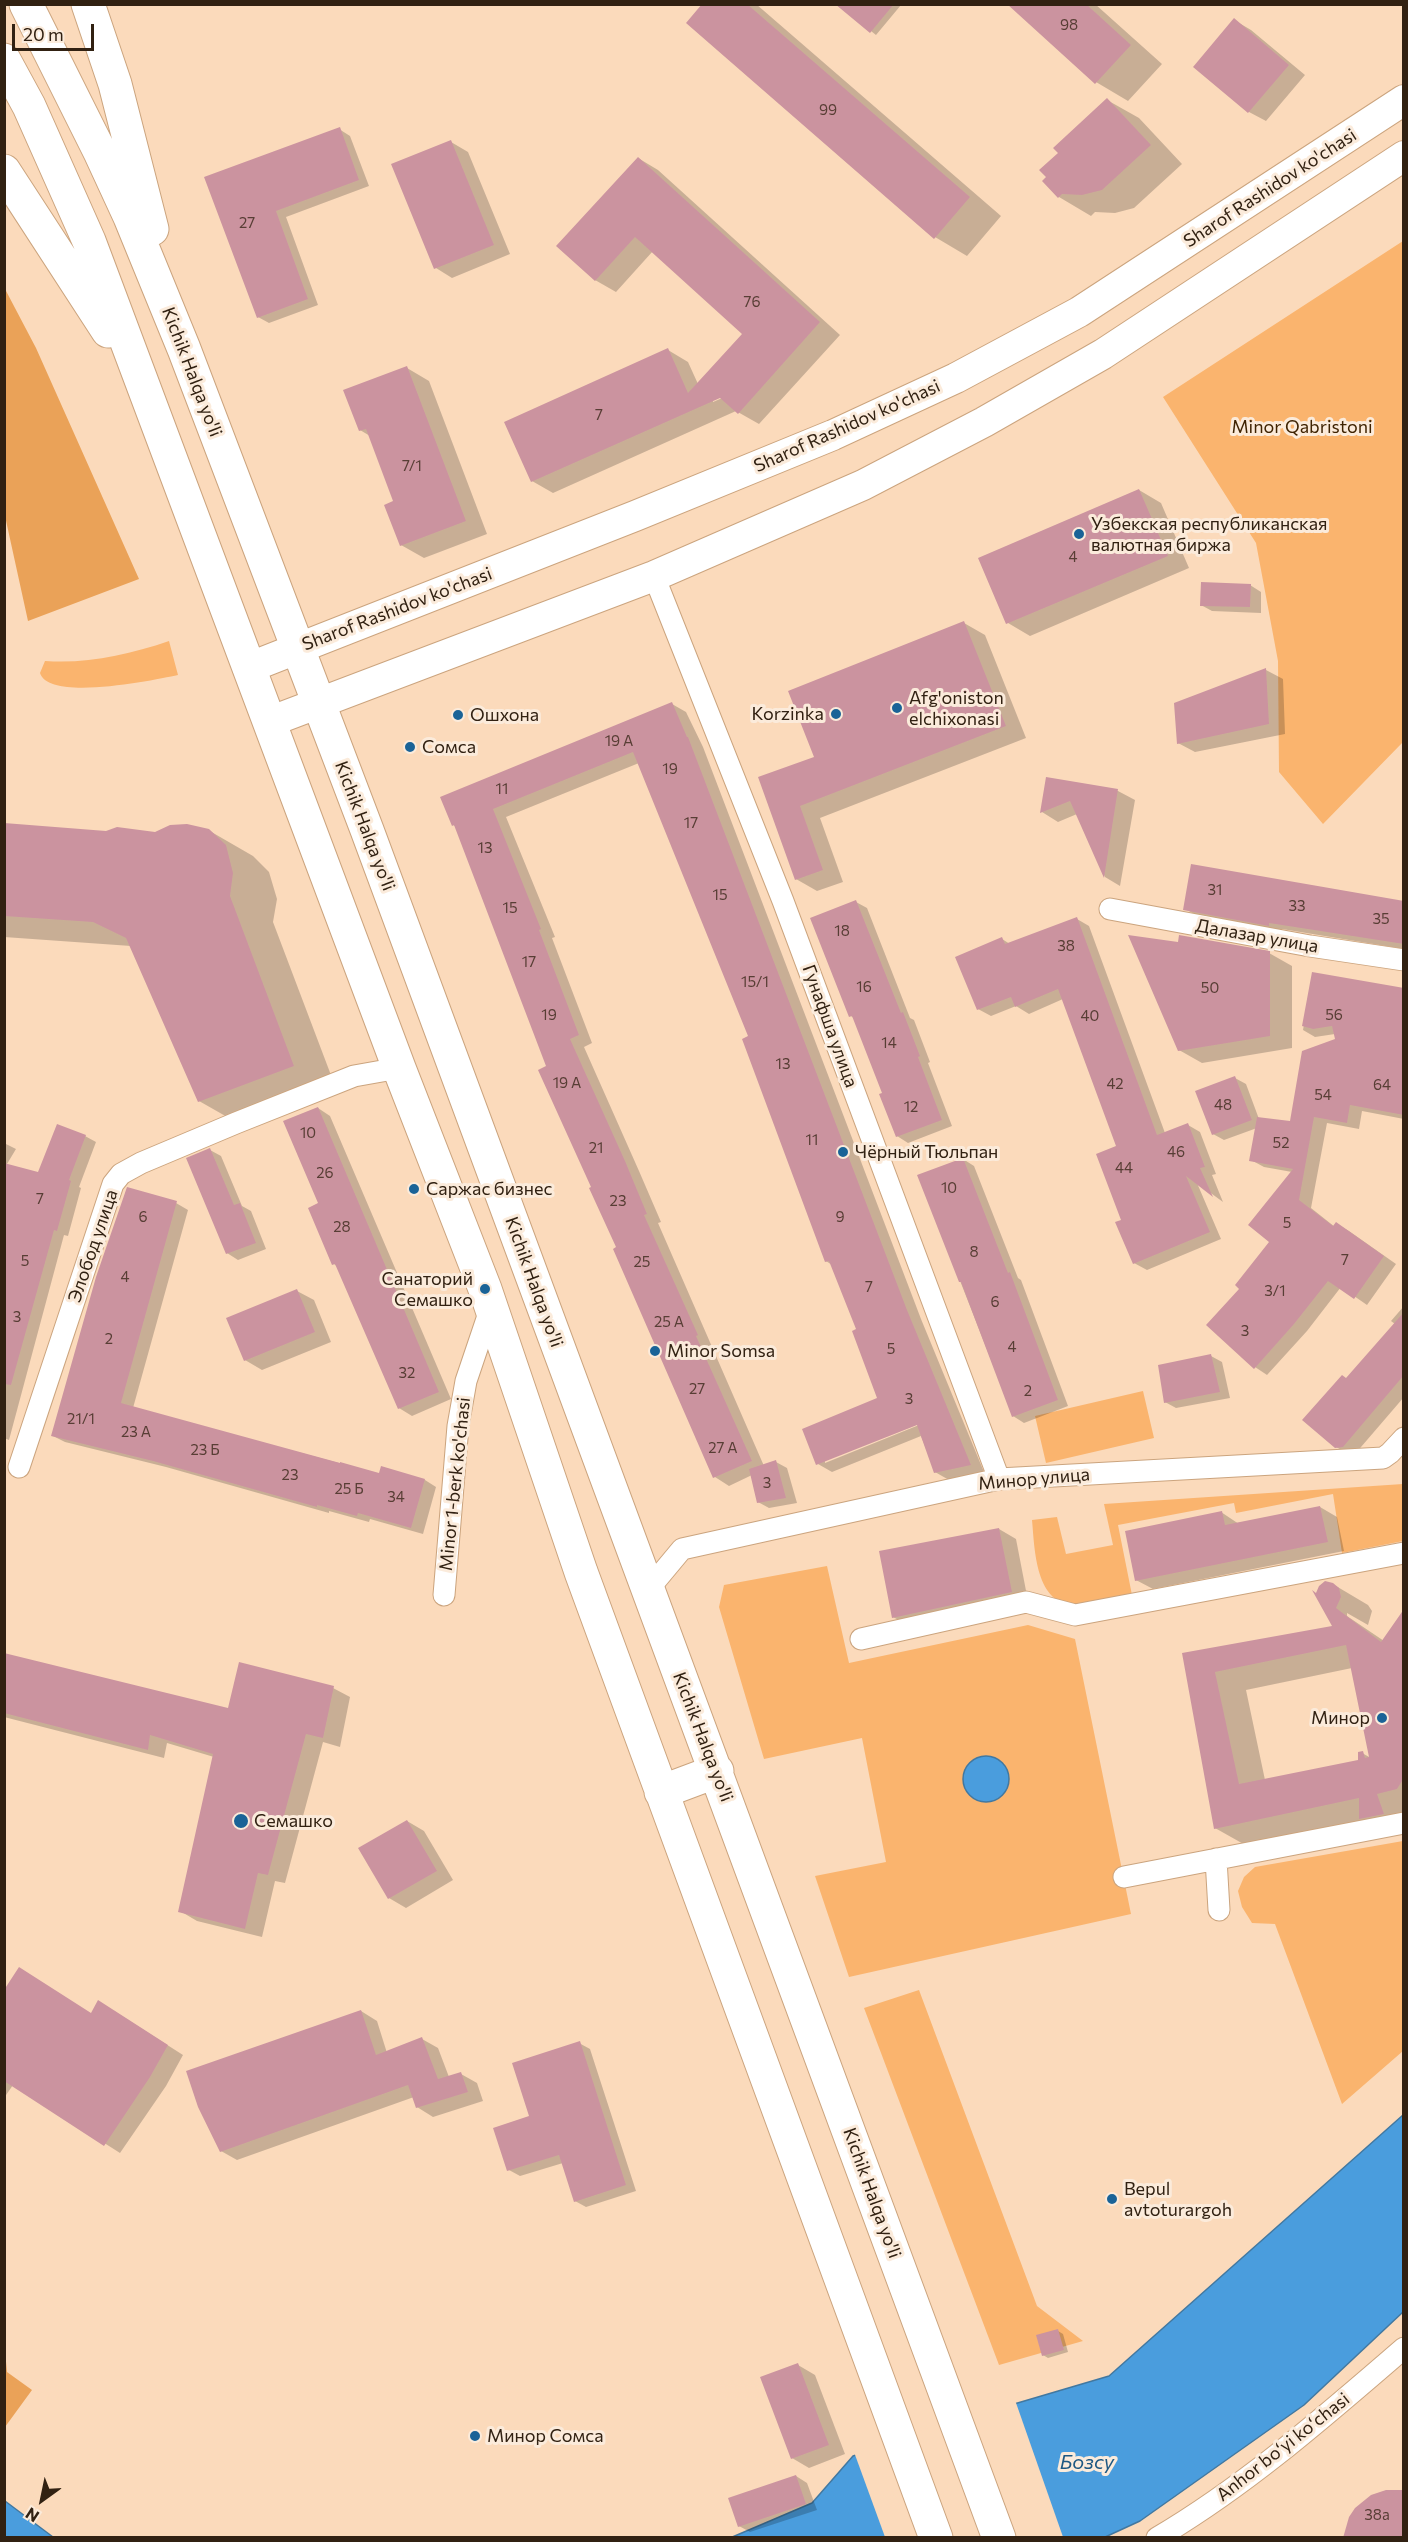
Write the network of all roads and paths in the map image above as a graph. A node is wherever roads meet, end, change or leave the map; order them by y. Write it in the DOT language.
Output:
graph roads {
  1 [pos="26,4"];
  2 [pos="88,4"];
  3 [pos="4,60"];
  4 [pos="1404,100"];
  5 [pos="1404,156"];
  6 [pos="4,171"];
  7 [pos="184,349"];
  8 [pos="140,381"];
  9 [pos="654,576"];
  10 [pos="298,649"];
  11 [pos="248,668"];
  12 [pos="318,703"];
  13 [pos="269,723"];
  14 [pos="1110,909"];
  15 [pos="1404,960"];
  16 [pos="399,1068"];
  17 [pos="491,1305"];
  18 [pos="1404,1438"];
  19 [pos="19,1467"];
  20 [pos="999,1479"];
  21 [pos="1404,1553"];
  22 [pos="647,1591"];
  23 [pos="444,1595"];
  24 [pos="861,1639"];
  25 [pos="717,1771"];
  26 [pos="661,1792"];
  27 [pos="1404,1823"];
  28 [pos="1216,1859"];
  29 [pos="1124,1877"];
  30 [pos="1219,1910"];
  31 [pos="1404,2348"];
  32 [pos="936,2538"];
  33 [pos="999,2538"];
  34 [pos="1157,2538"];
  1 -- 7 [label="highway, Kichik Halqa yo'li"];
  2 -- 7 [label="highway"];
  3 -- 8 [label="highway"];
  4 -- 10 [label="main road, Sharof Rashidov ko'chasi"];
  5 -- 9 [label="main road"];
  6 -- 8 [label="highway"];
  7 -- 10 [label="highway, Kichik Halqa yo'li"];
  8 -- 11 [label="highway"];
  9 -- 12 [label="main road"];
  9 -- 20 [label="street, Гунафша улица"];
  10 -- 11 [label="main road, Sharof Rashidov ko'chasi"];
  10 -- 12 [label="highway, Kichik Halqa yo'li"];
  11 -- 13 [label="highway"];
  12 -- 13 [label="main road"];
  12 -- 22 [label="highway, Kichik Halqa yo'li"];
  13 -- 16 [label="highway"];
  14 -- 15 [label="street, Далазар улица"];
  16 -- 17 [label="highway"];
  16 -- 19 [label="street, Элобод улица"];
  17 -- 23 [label="street, Minor 1-berk ko'chasi"];
  17 -- 26 [label="highway"];
  18 -- 20 [label="street, Минор улица"];
  20 -- 22 [label="street, Минор улица"];
  21 -- 24 [label="street"];
  22 -- 25 [label="highway, Kichik Halqa yo'li"];
  25 -- 26 [label="highway"];
  25 -- 33 [label="highway, Kichik Halqa yo'li"];
  26 -- 32 [label="highway"];
  27 -- 28 [label="street"];
  28 -- 29 [label="street"];
  28 -- 30 [label="street"];
  31 -- 34 [label="street, Anhor boʻyi koʻchasi"];
}
